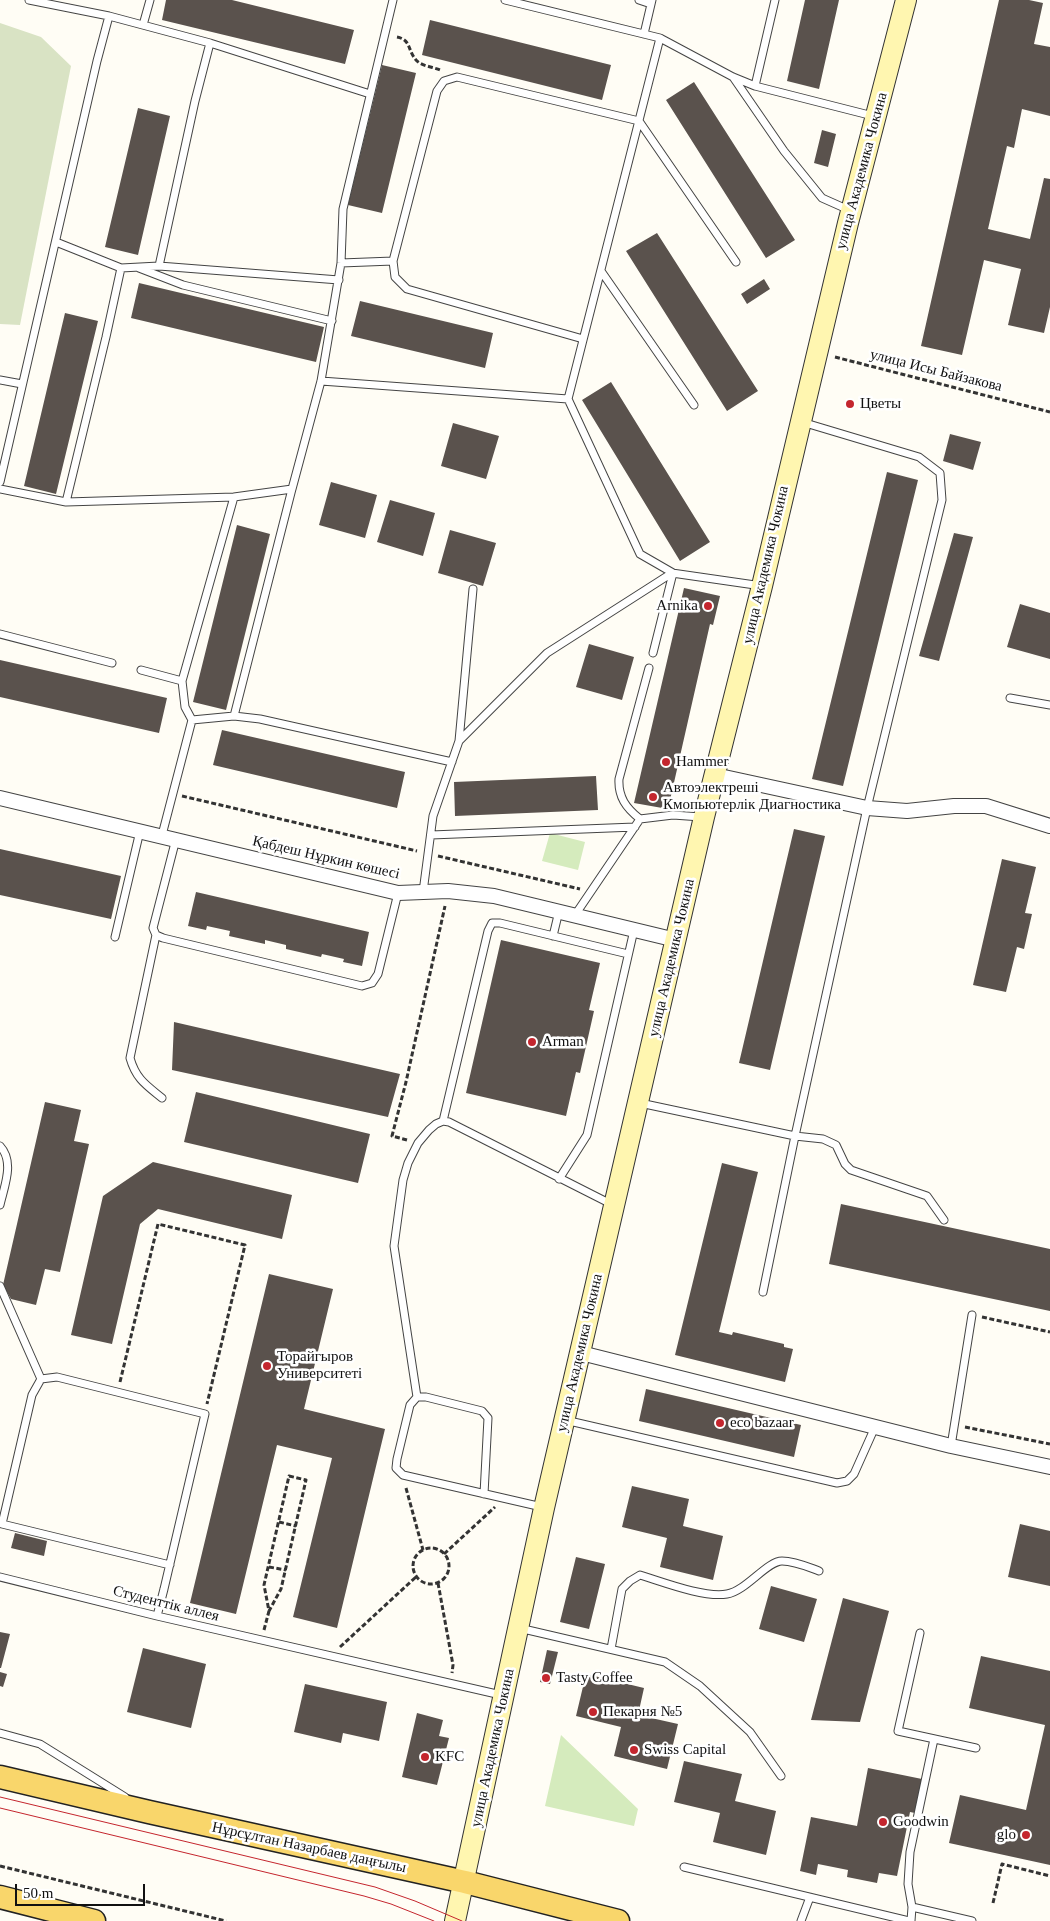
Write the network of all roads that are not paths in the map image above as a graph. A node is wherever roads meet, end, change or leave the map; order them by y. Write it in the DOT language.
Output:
graph roads {
  1 [pos="29,0"];
  2 [pos="150,0"];
  3 [pos="393,0"];
  4 [pos="505,0"];
  5 [pos="639,0"];
  6 [pos="775,0"];
  7 [pos="906,0"];
  8 [pos="652,2"];
  9 [pos="109,16"];
  10 [pos="143,25"];
  11 [pos="644,34"];
  12 [pos="660,38"];
  13 [pos="210,43"];
  14 [pos="733,77"];
  15 [pos="756,86"];
  16 [pos="370,94"];
  17 [pos="876,117"];
  18 [pos="639,121"];
  19 [pos="851,211"];
  20 [pos="56,242"];
  21 [pos="393,261"];
  22 [pos="341,262"];
  23 [pos="736,262"];
  24 [pos="159,266"];
  25 [pos="136,267"];
  26 [pos="121,268"];
  27 [pos="601,271"];
  28 [pos="339,280"];
  29 [pos="332,321"];
  30 [pos="583,339"];
  31 [pos="0,380"];
  32 [pos="321,381"];
  33 [pos="22,384"];
  34 [pos="568,399"];
  35 [pos="694,406"];
  36 [pos="800,421"];
  37 [pos="0,482"];
  38 [pos="0,489"];
  39 [pos="292,490"];
  40 [pos="234,497"];
  41 [pos="66,502"];
  42 [pos="674,573"];
  43 [pos="762,586"];
  44 [pos="473,588"];
  45 [pos="0,634"];
  46 [pos="653,653"];
  47 [pos="112,663"];
  48 [pos="649,668"];
  49 [pos="141,670"];
  50 [pos="182,681"];
  51 [pos="1010,698"];
  52 [pos="1050,705"];
  53 [pos="234,716"];
  54 [pos="192,720"];
  55 [pos="459,740"];
  56 [pos="452,762"];
  57 [pos="715,775"];
  58 [pos="0,798"];
  59 [pos="867,808"];
  60 [pos="704,817"];
  61 [pos="640,819"];
  62 [pos="1050,826"];
  63 [pos="635,827"];
  64 [pos="140,830"];
  65 [pos="431,835"];
  66 [pos="162,836"];
  67 [pos="176,839"];
  68 [pos="423,892"];
  69 [pos="398,893"];
  70 [pos="559,911"];
  71 [pos="575,915"];
  72 [pos="634,930"];
  73 [pos="156,935"];
  74 [pos="553,936"];
  75 [pos="114,937"];
  76 [pos="676,940"];
  77 [pos="628,954"];
  78 [pos="162,1098"];
  79 [pos="639,1103"];
  80 [pos="442,1121"];
  81 [pos="795,1136"];
  82 [pos="0,1146"];
  83 [pos="559,1179"];
  84 [pos="0,1205"];
  85 [pos="614,1205"];
  86 [pos="944,1220"];
  87 [pos="0,1286"];
  88 [pos="763,1292"];
  89 [pos="972,1315"];
  90 [pos="581,1353"];
  91 [pos="41,1379"];
  92 [pos="417,1398"];
  93 [pos="565,1420"];
  94 [pos="874,1427"];
  95 [pos="951,1446"];
  96 [pos="1050,1467"];
  97 [pos="484,1494"];
  98 [pos="544,1508"];
  99 [pos="1,1527"];
  100 [pos="170,1565"];
  101 [pos="819,1571"];
  102 [pos="0,1577"];
  103 [pos="157,1616"];
  104 [pos="519,1628"];
  105 [pos="920,1633"];
  106 [pos="611,1649"];
  107 [pos="504,1696"];
  108 [pos="0,1733"];
  109 [pos="934,1739"];
  110 [pos="976,1748"];
  111 [pos="780,1776"];
  112 [pos="0,1777"];
  113 [pos="149,1812"];
  114 [pos="684,1867"];
  115 [pos="465,1882"];
  116 [pos="0,1897"];
  117 [pos="810,1897"];
  118 [pos="912,1907"];
  119 [pos="94,1921"];
  120 [pos="455,1921"];
  121 [pos="618,1921"];
  122 [pos="801,1921"];
  123 [pos="910,1921"];
  124 [pos="972,1921"];
  1 -- 9 [label="lane"];
  2 -- 10 [label="lane"];
  3 -- 16 [label="lane"];
  4 -- 11 [label="lane"];
  5 -- 8 [label="lane"];
  6 -- 15 [label="lane"];
  7 -- 17 [label="main road, улица Академика Чокина"];
  8 -- 11 [label="lane"];
  9 -- 10 [label="lane"];
  9 -- 20 [label="lane"];
  10 -- 13 [label="lane"];
  11 -- 12 [label="lane"];
  12 -- 14 [label="lane"];
  12 -- 18 [label="lane"];
  13 -- 16 [label="lane"];
  13 -- 24 [label="lane"];
  14 -- 15 [label="lane"];
  14 -- 19 [label="lane"];
  15 -- 17 [label="lane"];
  16 -- 22 [label="lane"];
  17 -- 19 [label="main road, улица Академика Чокина"];
  18 -- 21 [label="lane"];
  18 -- 23 [label="lane"];
  18 -- 27 [label="lane"];
  19 -- 36 [label="main road, улица Академика Чокина"];
  20 -- 26 [label="lane"];
  20 -- 33 [label="lane"];
  21 -- 22 [label="lane"];
  21 -- 30 [label="lane"];
  22 -- 28 [label="lane"];
  24 -- 25 [label="lane"];
  24 -- 28 [label="lane"];
  25 -- 26 [label="lane"];
  25 -- 29 [label="lane"];
  26 -- 41 [label="lane"];
  27 -- 30 [label="lane"];
  27 -- 35 [label="lane"];
  28 -- 29 [label="lane"];
  29 -- 32 [label="lane"];
  30 -- 34 [label="lane"];
  31 -- 33 [label="lane"];
  32 -- 34 [label="lane"];
  32 -- 39 [label="lane"];
  33 -- 37 [label="lane"];
  34 -- 42 [label="lane"];
  36 -- 43 [label="main road, улица Академика Чокина"];
  36 -- 59 [label="lane"];
  38 -- 41 [label="lane"];
  39 -- 40 [label="lane"];
  39 -- 53 [label="lane"];
  40 -- 41 [label="lane"];
  40 -- 50 [label="lane"];
  42 -- 43 [label="lane"];
  42 -- 46 [label="lane"];
  42 -- 55 [label="lane"];
  43 -- 57 [label="main road, улица Академика Чокина"];
  44 -- 55 [label="lane"];
  45 -- 47 [label="lane"];
  48 -- 61 [label="lane"];
  49 -- 50 [label="lane"];
  50 -- 54 [label="lane"];
  51 -- 52 [label="lane"];
  53 -- 54 [label="lane"];
  53 -- 56 [label="lane"];
  54 -- 66 [label="lane"];
  55 -- 56 [label="lane"];
  56 -- 65 [label="lane"];
  57 -- 59 [label="street"];
  57 -- 60 [label="main road, улица Академика Чокина"];
  58 -- 64 [label="street, Қабдеш Нұркин көшесі"];
  59 -- 62 [label="street"];
  59 -- 81 [label="lane"];
  60 -- 61 [label="lane"];
  60 -- 76 [label="main road, улица Академика Чокина"];
  61 -- 63 [label="lane"];
  63 -- 65 [label="lane"];
  63 -- 71 [label="lane"];
  64 -- 66 [label="street, Қабдеш Нұркин көшесі"];
  64 -- 75 [label="lane"];
  65 -- 68 [label="lane"];
  66 -- 67 [label="street, Қабдеш Нұркин көшесі"];
  67 -- 69 [label="street, Қабдеш Нұркин көшесі"];
  67 -- 73 [label="lane"];
  68 -- 69 [label="street, Қабдеш Нұркин көшесі"];
  68 -- 70 [label="street, Қабдеш Нұркин көшесі"];
  69 -- 73 [label="lane"];
  70 -- 71 [label="street, Қабдеш Нұркин көшесі"];
  70 -- 74 [label="lane"];
  71 -- 72 [label="street, Қабдеш Нұркин көшесі"];
  72 -- 76 [label="street, Қабдеш Нұркин көшесі"];
  72 -- 77 [label="lane"];
  73 -- 78 [label="lane"];
  74 -- 77 [label="lane"];
  74 -- 80 [label="lane"];
  76 -- 79 [label="main road, улица Академика Чокина"];
  77 -- 83 [label="lane"];
  79 -- 81 [label="lane"];
  79 -- 85 [label="main road, улица Академика Чокина"];
  80 -- 83 [label="lane"];
  80 -- 92 [label="lane"];
  81 -- 86 [label="lane"];
  81 -- 88 [label="lane"];
  82 -- 84 [label="lane"];
  83 -- 85 [label="lane"];
  85 -- 90 [label="main road, улица Академика Чокина"];
  87 -- 91 [label="lane"];
  89 -- 95 [label="lane"];
  90 -- 93 [label="main road, улица Академика Чокина"];
  90 -- 94 [label="street"];
  91 -- 99 [label="lane"];
  91 -- 100 [label="lane"];
  92 -- 97 [label="lane"];
  92 -- 97 [label="lane"];
  93 -- 94 [label="lane"];
  93 -- 98 [label="main road, улица Академика Чокина"];
  94 -- 95 [label="street"];
  95 -- 96 [label="street"];
  97 -- 98 [label="lane"];
  98 -- 104 [label="main road, улица Академика Чокина"];
  99 -- 100 [label="lane"];
  100 -- 103 [label="lane"];
  101 -- 106 [label="lane"];
  102 -- 103 [label="lane, Студенттік аллея"];
  103 -- 107 [label="lane, Студенттік аллея"];
  104 -- 106 [label="lane"];
  104 -- 107 [label="main road, улица Академика Чокина"];
  105 -- 109 [label="lane"];
  106 -- 111 [label="lane"];
  107 -- 115 [label="main road, улица Академика Чокина"];
  108 -- 113 [label="lane"];
  109 -- 110 [label="lane"];
  109 -- 118 [label="lane"];
  112 -- 113 [label="main road, Нұрсұлтан Назарбаев даңғылы"];
  113 -- 115 [label="main road, Нұрсұлтан Назарбаев даңғылы"];
  114 -- 117 [label="lane"];
  115 -- 120 [label="main road, улица Академика Чокина"];
  115 -- 121 [label="main road, Нұрсұлтан Назарбаев даңғылы"];
  116 -- 119 [label="main road"];
  117 -- 122 [label="lane"];
  117 -- 123 [label="lane"];
  118 -- 123 [label="lane"];
  118 -- 124 [label="lane"];
}
